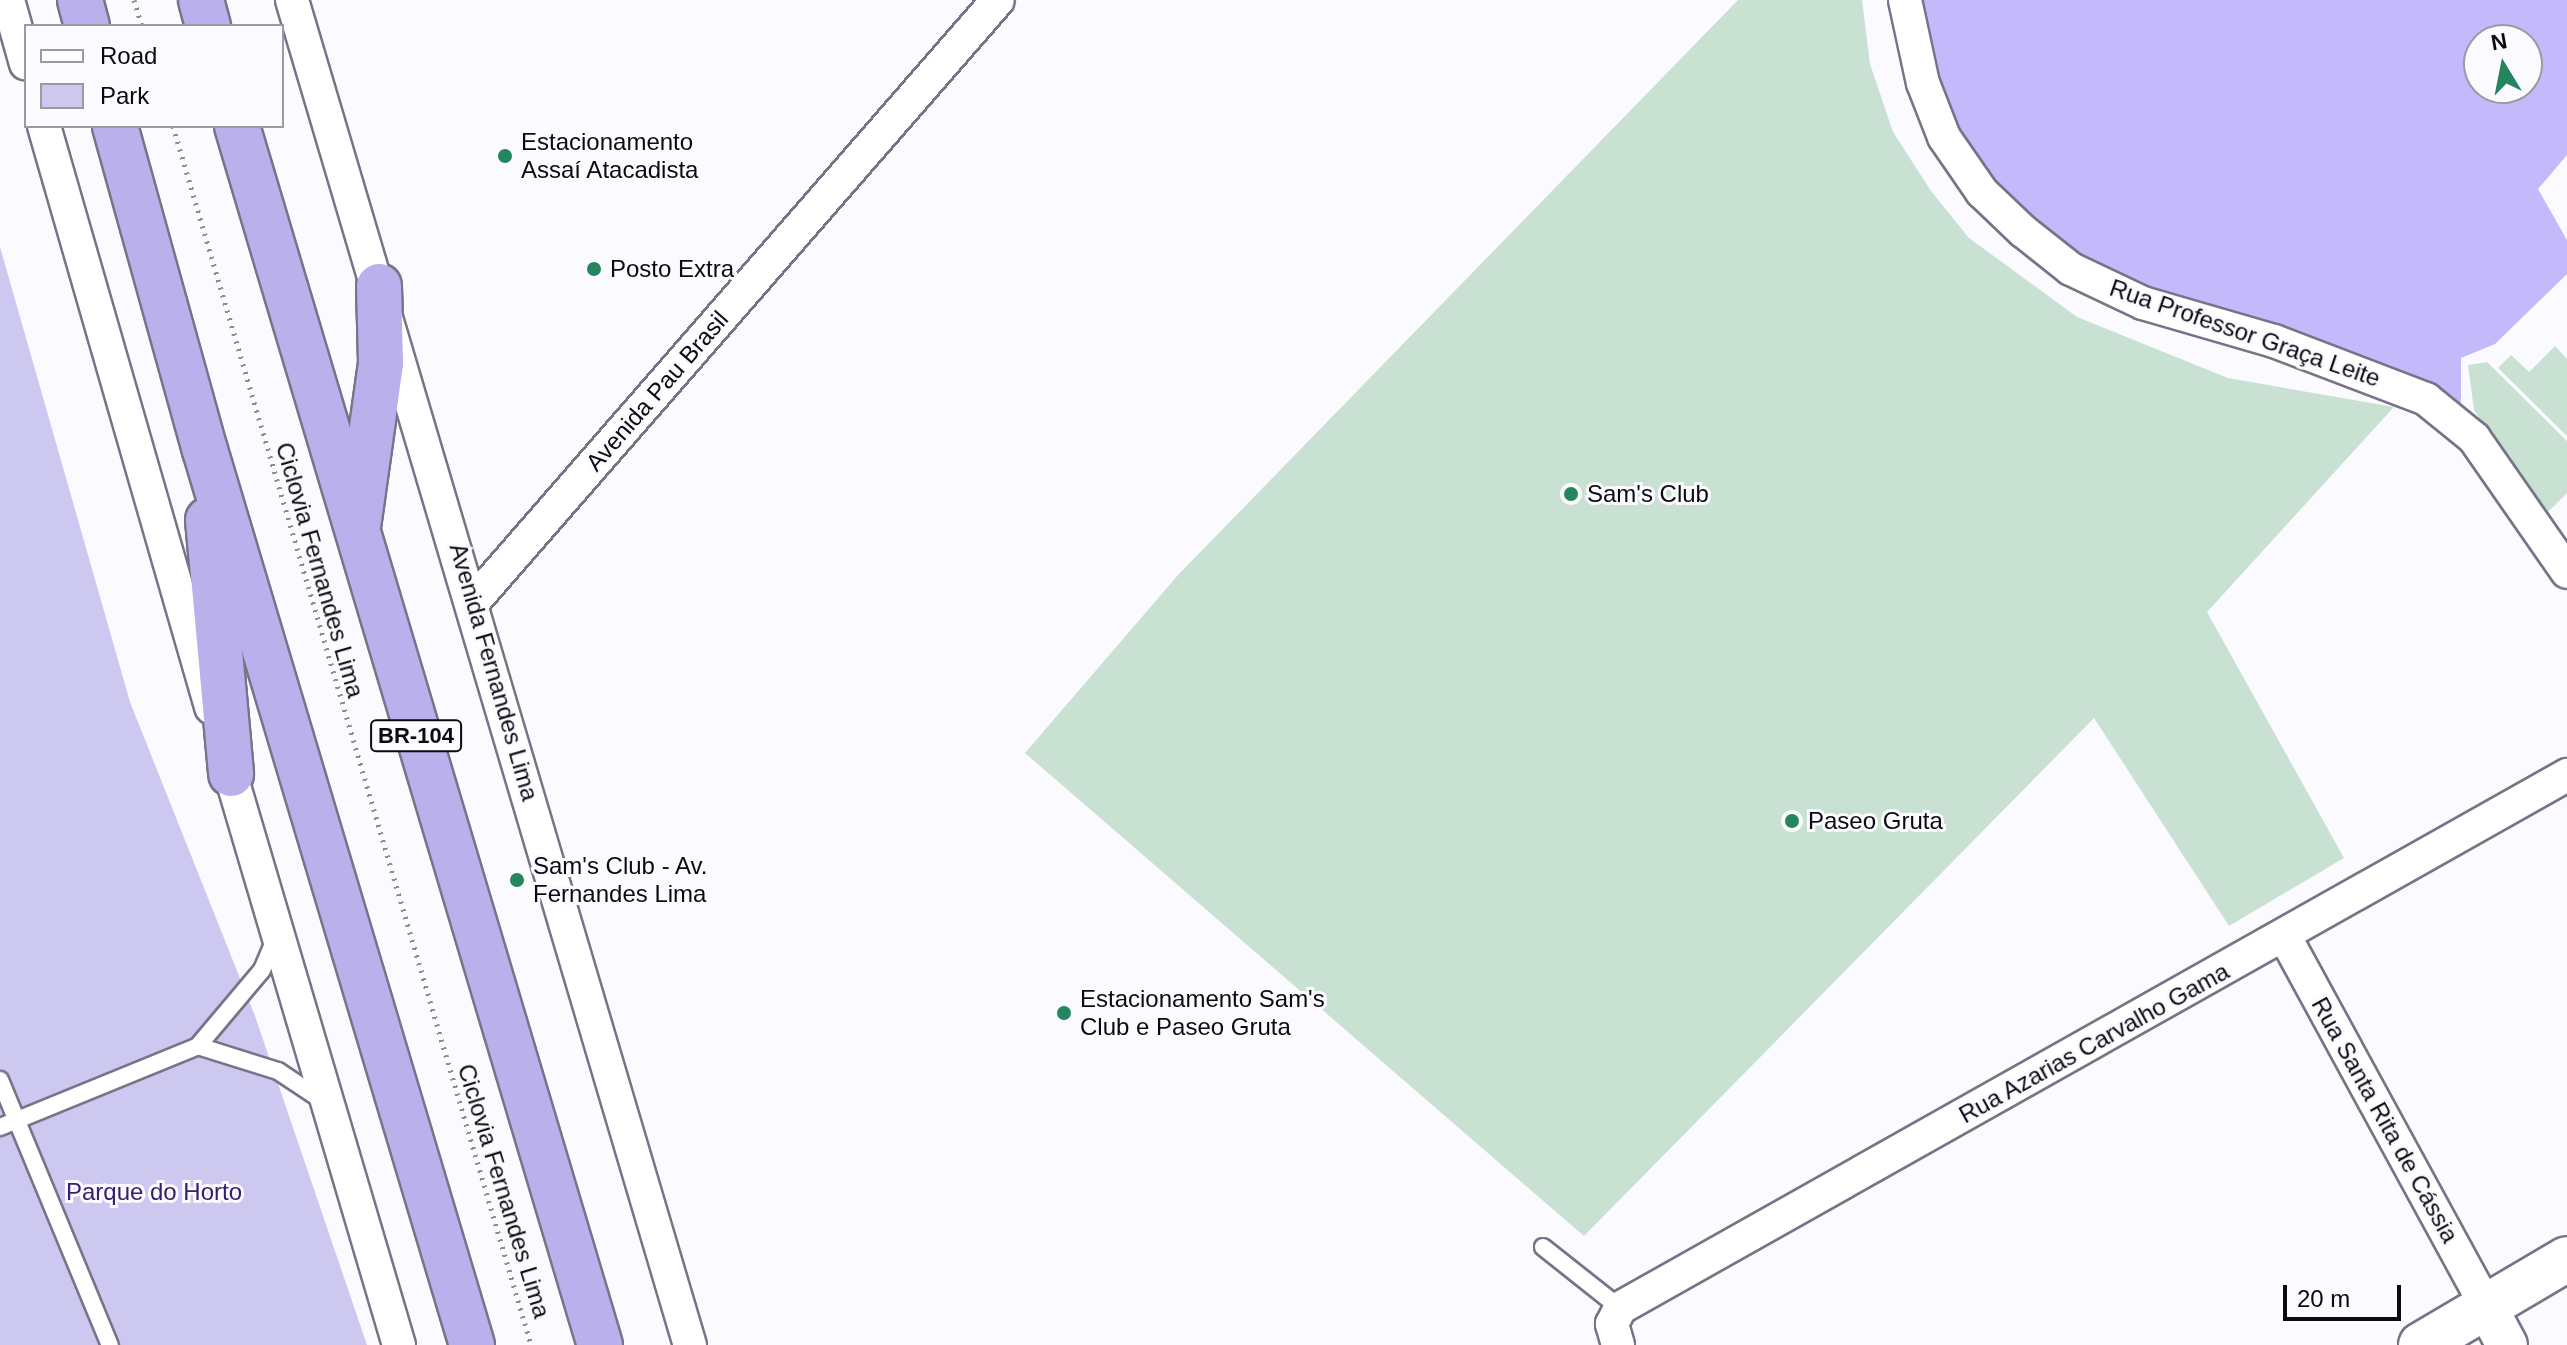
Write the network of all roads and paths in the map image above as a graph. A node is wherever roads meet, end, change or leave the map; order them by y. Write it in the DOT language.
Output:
graph roads {
  1 [pos="8,0"];
  2 [pos="80,0"];
  3 [pos="134,0"];
  4 [pos="201,0"];
  5 [pos="292,0"];
  6 [pos="998,0"];
  7 [pos="1905,0"];
  8 [pos="86,24"];
  9 [pos="141,24"];
  10 [pos="207,24"];
  11 [pos="24,57"];
  12 [pos="45,128"];
  13 [pos="116,128"];
  14 [pos="174,128"];
  15 [pos="238,128"];
  16 [pos="379,286"];
  17 [pos="205,450"];
  18 [pos="356,538"];
  19 [pos="2567,572"];
  20 [pos="474,601"];
  21 [pos="231,774"];
  22 [pos="2567,775"];
  23 [pos="277,928"];
  24 [pos="2285,937"];
  25 [pos="198,1046"];
  26 [pos="0,1080"];
  27 [pos="325,1103"];
  28 [pos="17,1121"];
  29 [pos="0,1127"];
  30 [pos="1543,1247"];
  31 [pos="2567,1259"];
  32 [pos="2486,1306"];
  33 [pos="1620,1308"];
  34 [pos="110,1345"];
  35 [pos="399,1345"];
  36 [pos="472,1345"];
  37 [pos="531,1345"];
  38 [pos="600,1345"];
  39 [pos="690,1345"];
  40 [pos="1618,1345"];
  41 [pos="2421,1345"];
  42 [pos="2507,1345"];
  1 -- 11 [label="street"];
  2 -- 8 [label="highway"];
  3 -- 9 [label="path"];
  4 -- 10 [label="highway"];
  5 -- 16 [label="street, Avenida Fernandes Lima"];
  6 -- 20 [label="street, Avenida Pau Brasil"];
  7 -- 19 [label="street, Rua Professor Graça Leite"];
  12 -- 21 [label="street"];
  13 -- 17 [label="highway"];
  14 -- 37 [label="path, Ciclovia Fernandes Lima"];
  15 -- 18 [label="highway, BR-104"];
  16 -- 18 [label="highway"];
  16 -- 20 [label="street, Avenida Fernandes Lima"];
  17 -- 21 [label="highway"];
  17 -- 36 [label="highway"];
  18 -- 38 [label="highway, BR-104"];
  20 -- 39 [label="street, Avenida Fernandes Lima"];
  21 -- 23 [label="street"];
  22 -- 24 [label="street, Rua Azarias Carvalho Gama"];
  23 -- 25 [label="lane"];
  23 -- 27 [label="street"];
  24 -- 32 [label="street, Rua Santa Rita de Cássia"];
  24 -- 33 [label="street, Rua Azarias Carvalho Gama"];
  25 -- 27 [label="lane"];
  25 -- 28 [label="lane"];
  26 -- 28 [label="lane"];
  27 -- 35 [label="street"];
  28 -- 29 [label="lane"];
  28 -- 34 [label="lane"];
  30 -- 33 [label="lane"];
  31 -- 32 [label="main road"];
  32 -- 41 [label="main road"];
  32 -- 42 [label="street, Rua Santa Rita de Cássia"];
  33 -- 40 [label="street"];
}
